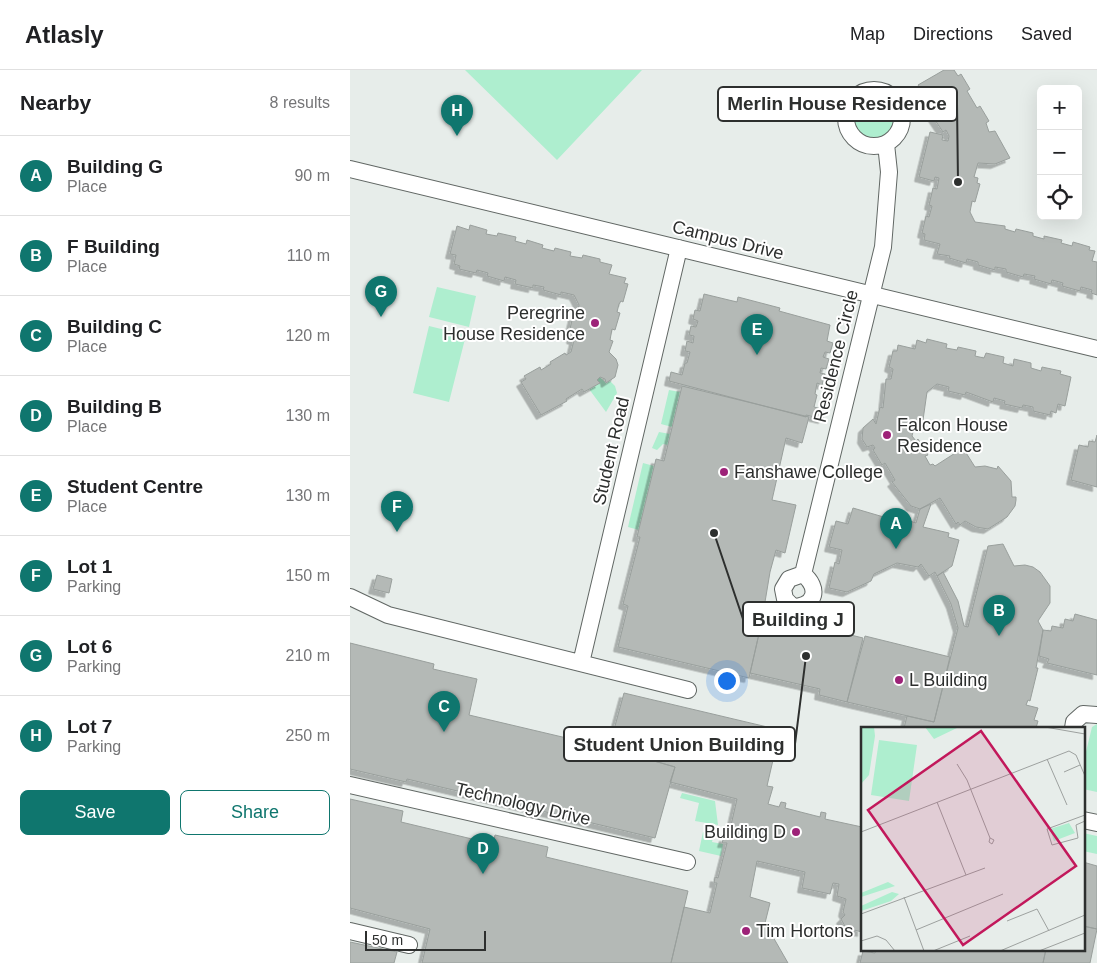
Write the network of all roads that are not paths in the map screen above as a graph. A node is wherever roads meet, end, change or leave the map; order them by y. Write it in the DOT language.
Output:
graph roads {
  1 [pos="886,144"];
  2 [pos="350,169"];
  3 [pos="680,248"];
  4 [pos="872,296"];
  5 [pos="1097,350"];
  6 [pos="802,574"];
  7 [pos="350,597"];
  8 [pos="580,663"];
  9 [pos="688,690"];
  10 [pos="1097,715"];
  11 [pos="1073,727"];
  12 [pos="350,785"];
  13 [pos="1084,820"];
  14 [pos="1097,823"];
  15 [pos="687,862"];
  16 [pos="350,931"];
  17 [pos="409,945"];
  1 -- 4 [label="lane, Residence Circle"];
  2 -- 3 [label="lane, Campus Drive"];
  3 -- 4 [label="lane, Campus Drive"];
  3 -- 8 [label="lane, Student Road"];
  4 -- 5 [label="lane, Campus Drive"];
  4 -- 6 [label="lane, Residence Circle"];
  7 -- 8 [label="lane"];
  8 -- 9 [label="lane"];
  10 -- 11 [label="lane"];
  12 -- 15 [label="lane, Technology Drive"];
  13 -- 14 [label="lane"];
  16 -- 17 [label="lane"];
}
